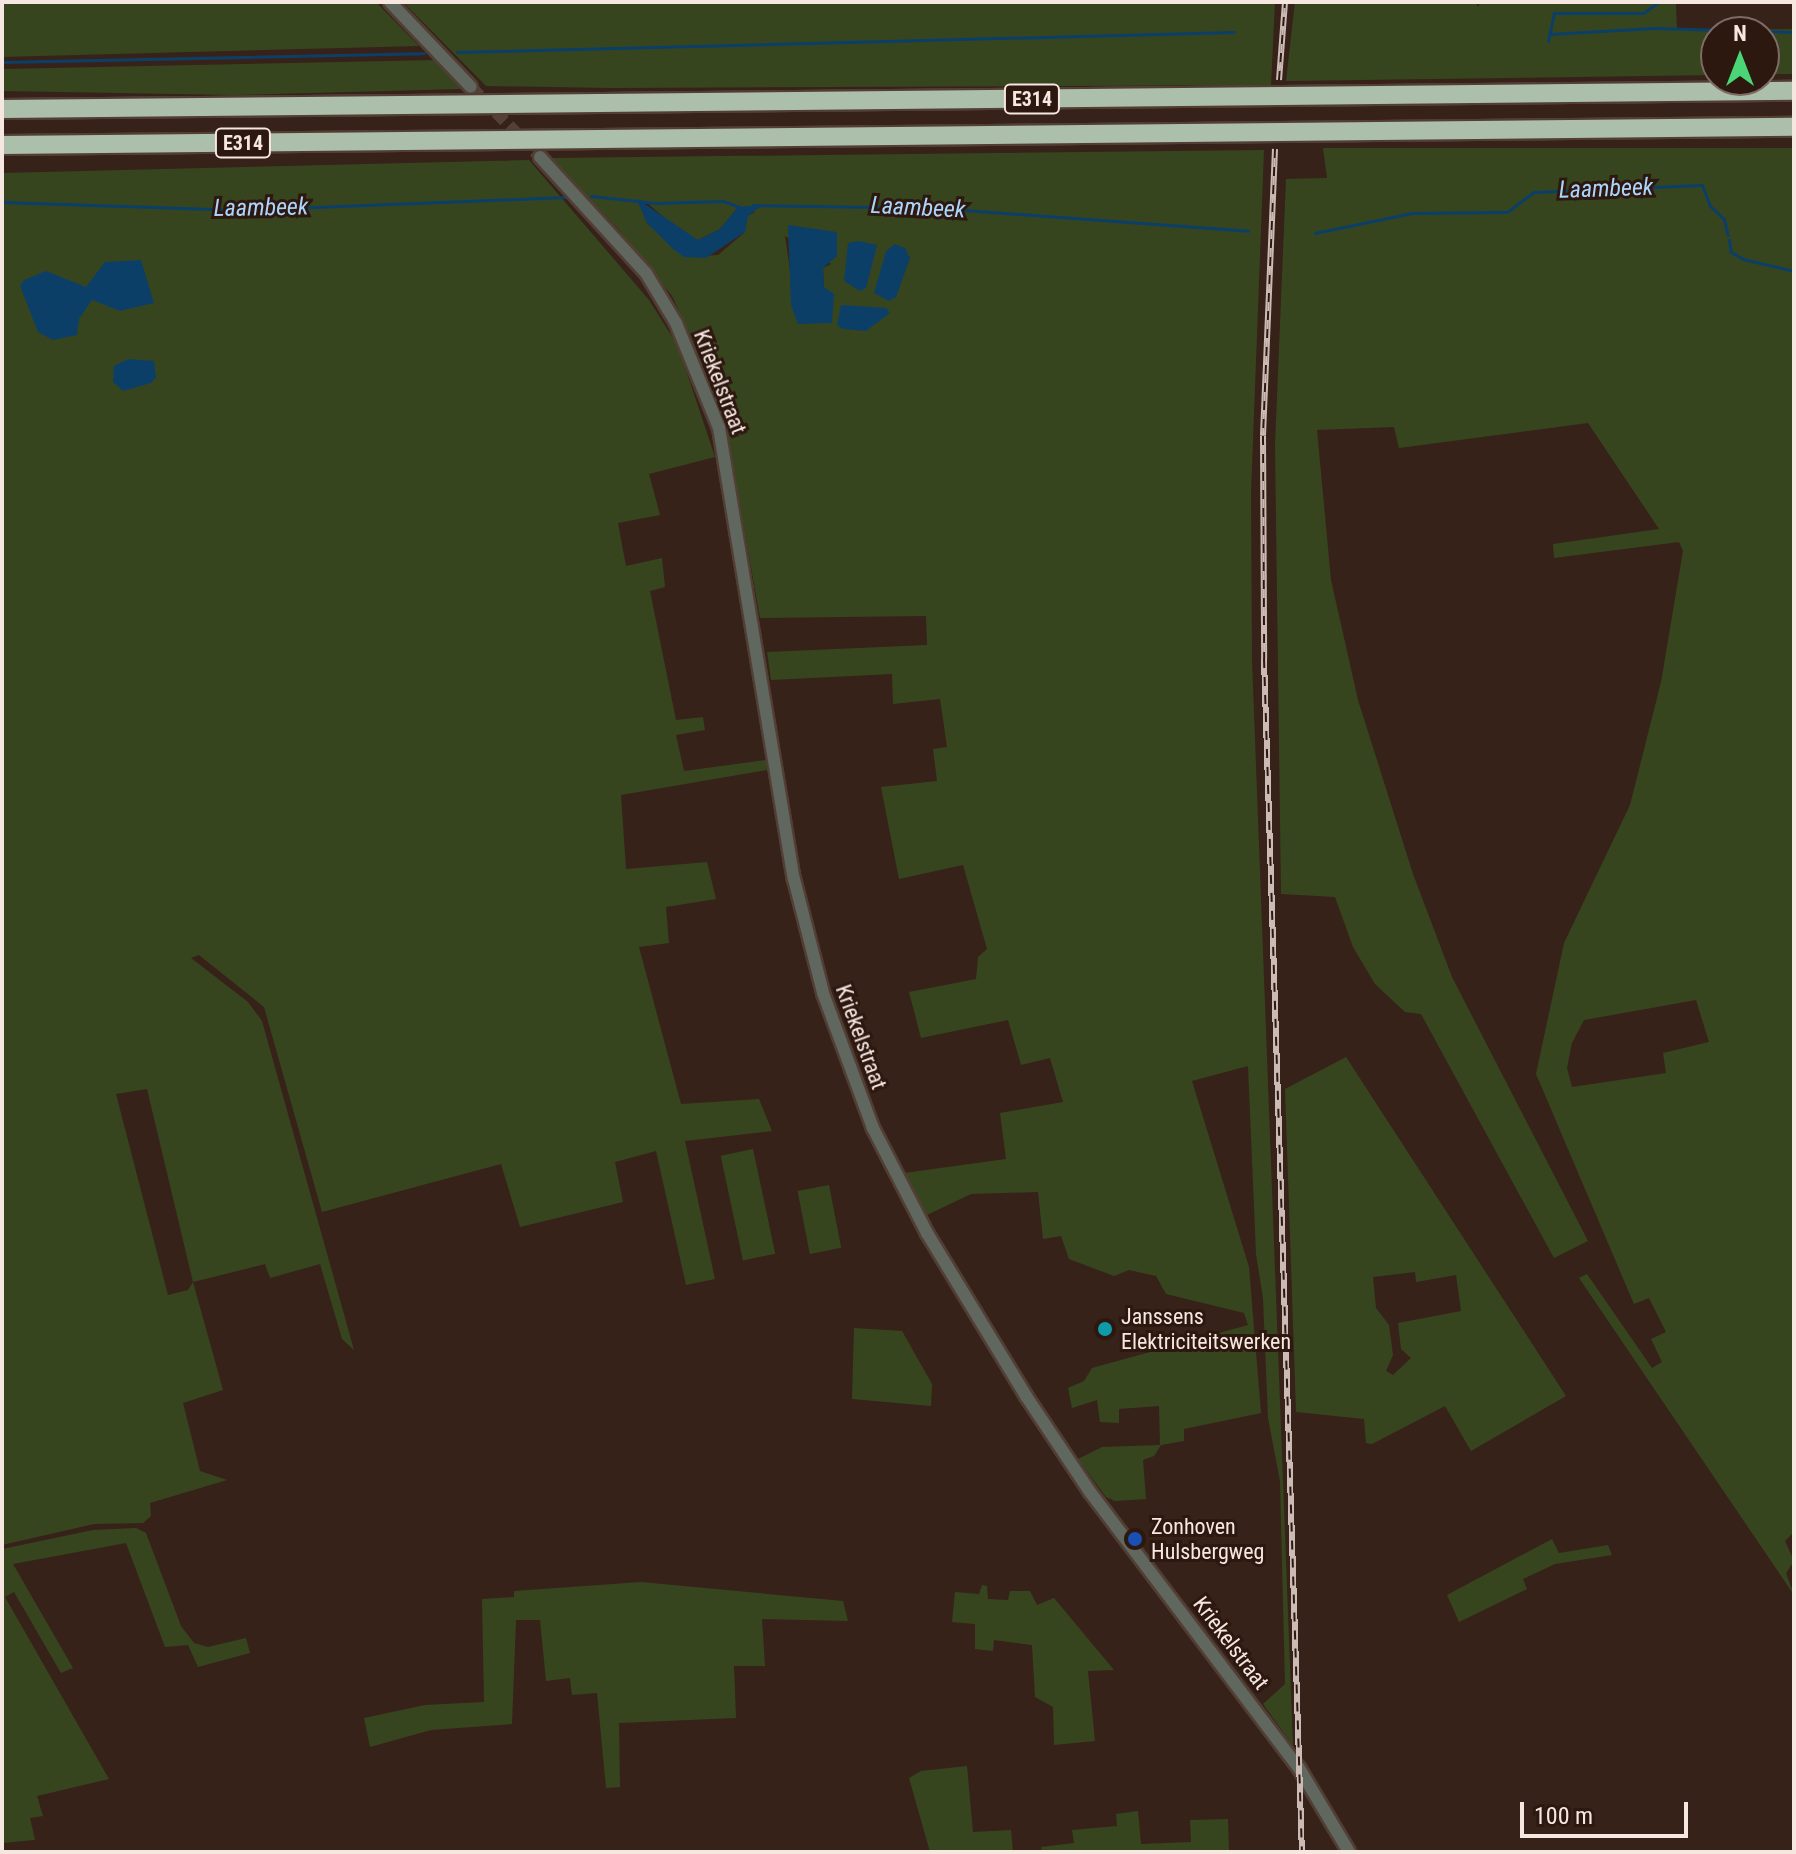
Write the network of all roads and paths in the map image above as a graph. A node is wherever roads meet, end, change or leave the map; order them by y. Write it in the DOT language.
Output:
graph roads {
  1 [pos="390,2"];
  2 [pos="471,87"];
  3 [pos="1794,91"];
  4 [pos="4,108"];
  5 [pos="1794,127"];
  6 [pos="2,145"];
  7 [pos="29,145"];
  8 [pos="540,157"];
  9 [pos="2,158"];
  10 [pos="1349,1852"];
  1 -- 2 [label="street"];
  3 -- 4 [label="highway, E314"];
  5 -- 7 [label="highway, E314"];
  6 -- 7 [label="highway, E314"];
  7 -- 9 [label="highway"];
  8 -- 10 [label="street, Kriekelstraat"];
}
